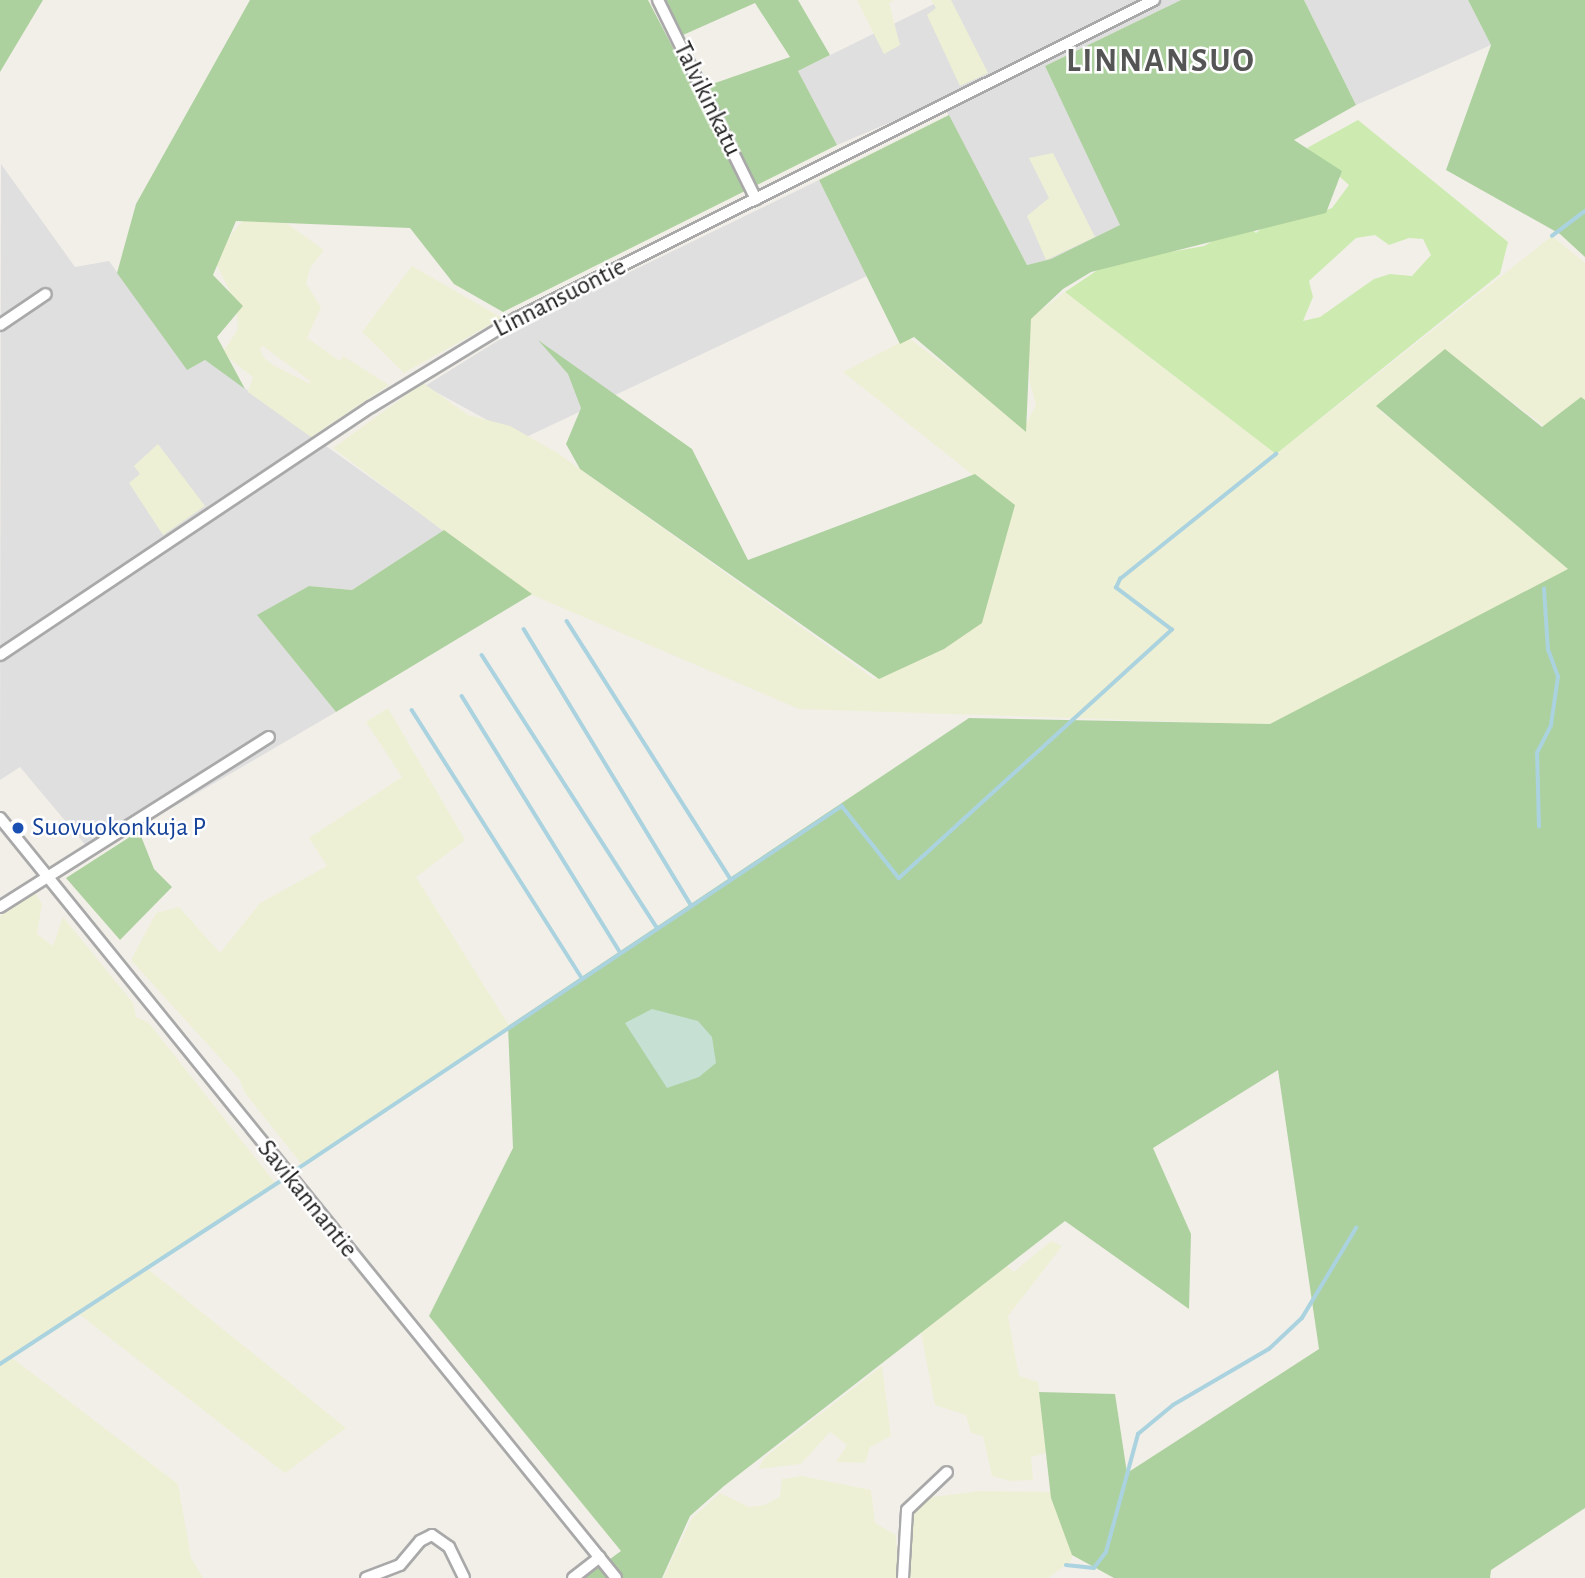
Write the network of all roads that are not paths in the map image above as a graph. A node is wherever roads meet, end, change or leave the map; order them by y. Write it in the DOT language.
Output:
graph roads {
  1 [pos="658,0"];
  2 [pos="1154,0"];
  3 [pos="756,199"];
  4 [pos="46,294"];
  5 [pos="0,325"];
  6 [pos="0,655"];
  7 [pos="270,737"];
  8 [pos="0,818"];
  9 [pos="48,877"];
  10 [pos="0,907"];
  11 [pos="947,1472"];
  12 [pos="600,1557"];
  13 [pos="366,1578"];
  14 [pos="464,1578"];
  15 [pos="573,1578"];
  16 [pos="616,1578"];
  17 [pos="903,1578"];
  1 -- 3 [label="street, Talvikinkatu"];
  2 -- 3 [label="street, Linnansuontie"];
  3 -- 6 [label="street, Linnansuontie"];
  4 -- 5 [label="street"];
  7 -- 9 [label="street"];
  8 -- 9 [label="street, Savikannantie"];
  9 -- 10 [label="street"];
  9 -- 12 [label="street, Savikannantie"];
  11 -- 17 [label="street"];
  12 -- 15 [label="street"];
  12 -- 16 [label="street, Savikannantie"];
  13 -- 14 [label="street"];
}
